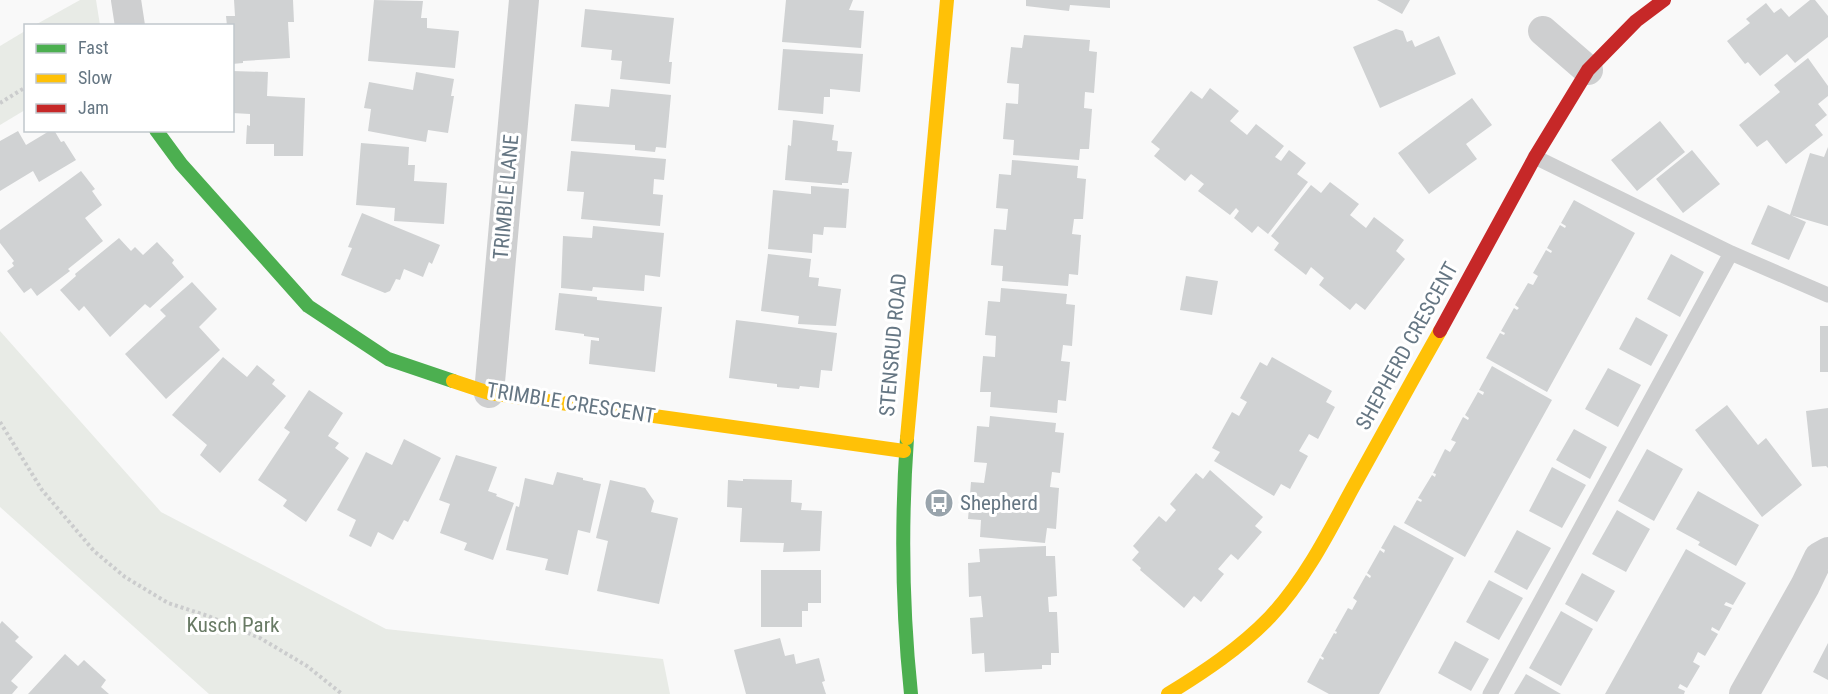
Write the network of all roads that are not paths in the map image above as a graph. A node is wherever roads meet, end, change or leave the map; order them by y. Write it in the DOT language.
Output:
graph roads {
  1 [pos="126,0"];
  2 [pos="524,0"];
  3 [pos="947,0"];
  4 [pos="1664,0"];
  5 [pos="130,24"];
  6 [pos="1543,31"];
  7 [pos="1588,70"];
  8 [pos="157,132"];
  9 [pos="1535,157"];
  10 [pos="1731,253"];
  11 [pos="1828,295"];
  12 [pos="489,393"];
  13 [pos="904,451"];
  14 [pos="1828,552"];
  15 [pos="911,694"];
  16 [pos="1168,694"];
  17 [pos="1490,694"];
  18 [pos="1744,694"];
  1 -- 5 [label="street"];
  2 -- 12 [label="street, TRIMBLE LANE"];
  3 -- 13 [label="street, STENSRUD ROAD"];
  4 -- 7 [label="street, SHEPHERD CRESCENT"];
  6 -- 7 [label="street"];
  7 -- 9 [label="street, SHEPHERD CRESCENT"];
  8 -- 12 [label="street, TRIMBLE CRESCENT"];
  9 -- 10 [label="lane"];
  9 -- 16 [label="street, SHEPHERD CRESCENT"];
  10 -- 11 [label="lane"];
  10 -- 17 [label="lane"];
  12 -- 13 [label="street, TRIMBLE CRESCENT"];
  13 -- 15 [label="street, STENSRUD ROAD"];
  14 -- 18 [label="street"];
}
